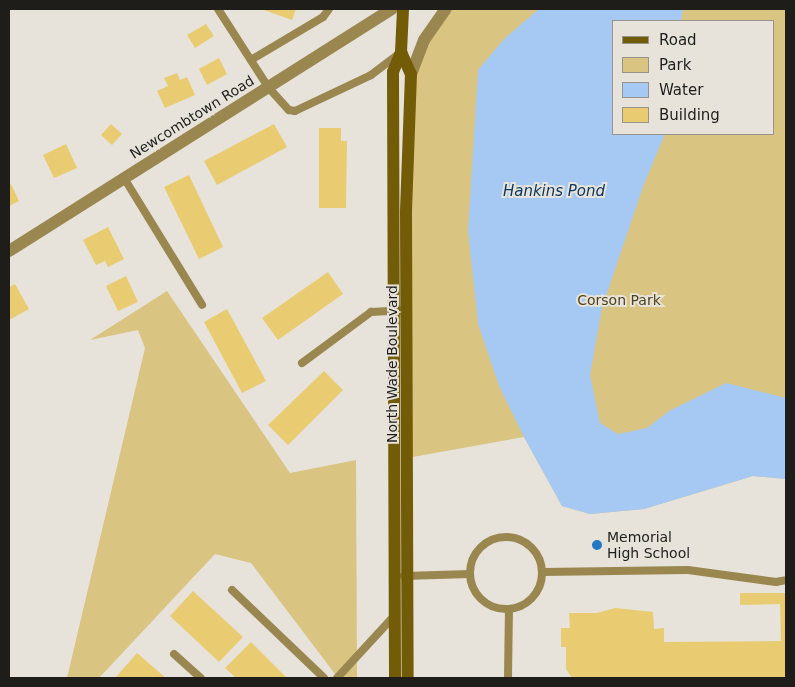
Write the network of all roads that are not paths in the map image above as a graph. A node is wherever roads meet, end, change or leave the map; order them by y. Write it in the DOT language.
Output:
graph roads {
  1 [pos="218,9"];
  2 [pos="329,9"];
  3 [pos="392,9"];
  4 [pos="403,9"];
  5 [pos="446,9"];
  6 [pos="401,52"];
  7 [pos="251,60"];
  8 [pos="411,74"];
  9 [pos="268,87"];
  10 [pos="124,178"];
  11 [pos="9,251"];
  12 [pos="202,305"];
  13 [pos="400,310"];
  14 [pos="302,363"];
  15 [pos="542,572"];
  16 [pos="470,574"];
  17 [pos="401,576"];
  18 [pos="786,580"];
  19 [pos="232,590"];
  20 [pos="509,609"];
  21 [pos="395,615"];
  22 [pos="174,654"];
  23 [pos="201,678"];
  24 [pos="324,678"];
  25 [pos="337,678"];
  26 [pos="395,678"];
  27 [pos="408,678"];
  28 [pos="508,678"];
  1 -- 7 [label="lane"];
  2 -- 7 [label="lane"];
  3 -- 9 [label="street, Newcombtown Road"];
  4 -- 6 [label="main road, North Wade Boulevard"];
  5 -- 8 [label="street"];
  6 -- 8 [label="main road, North Wade Boulevard"];
  6 -- 9 [label="lane"];
  6 -- 13 [label="main road, North Wade Boulevard"];
  7 -- 9 [label="lane"];
  8 -- 13 [label="main road, North Wade Boulevard"];
  9 -- 10 [label="street, Newcombtown Road"];
  10 -- 11 [label="street, Newcombtown Road"];
  10 -- 12 [label="lane"];
  13 -- 14 [label="lane"];
  13 -- 17 [label="main road, North Wade Boulevard"];
  15 -- 16 [label="lane"];
  15 -- 18 [label="lane"];
  15 -- 20 [label="lane"];
  16 -- 17 [label="lane"];
  16 -- 20 [label="lane"];
  17 -- 21 [label="main road, North Wade Boulevard"];
  17 -- 27 [label="main road, North Wade Boulevard"];
  19 -- 24 [label="lane"];
  20 -- 28 [label="lane"];
  21 -- 25 [label="lane"];
  21 -- 26 [label="main road, North Wade Boulevard"];
  22 -- 23 [label="lane"];
}
